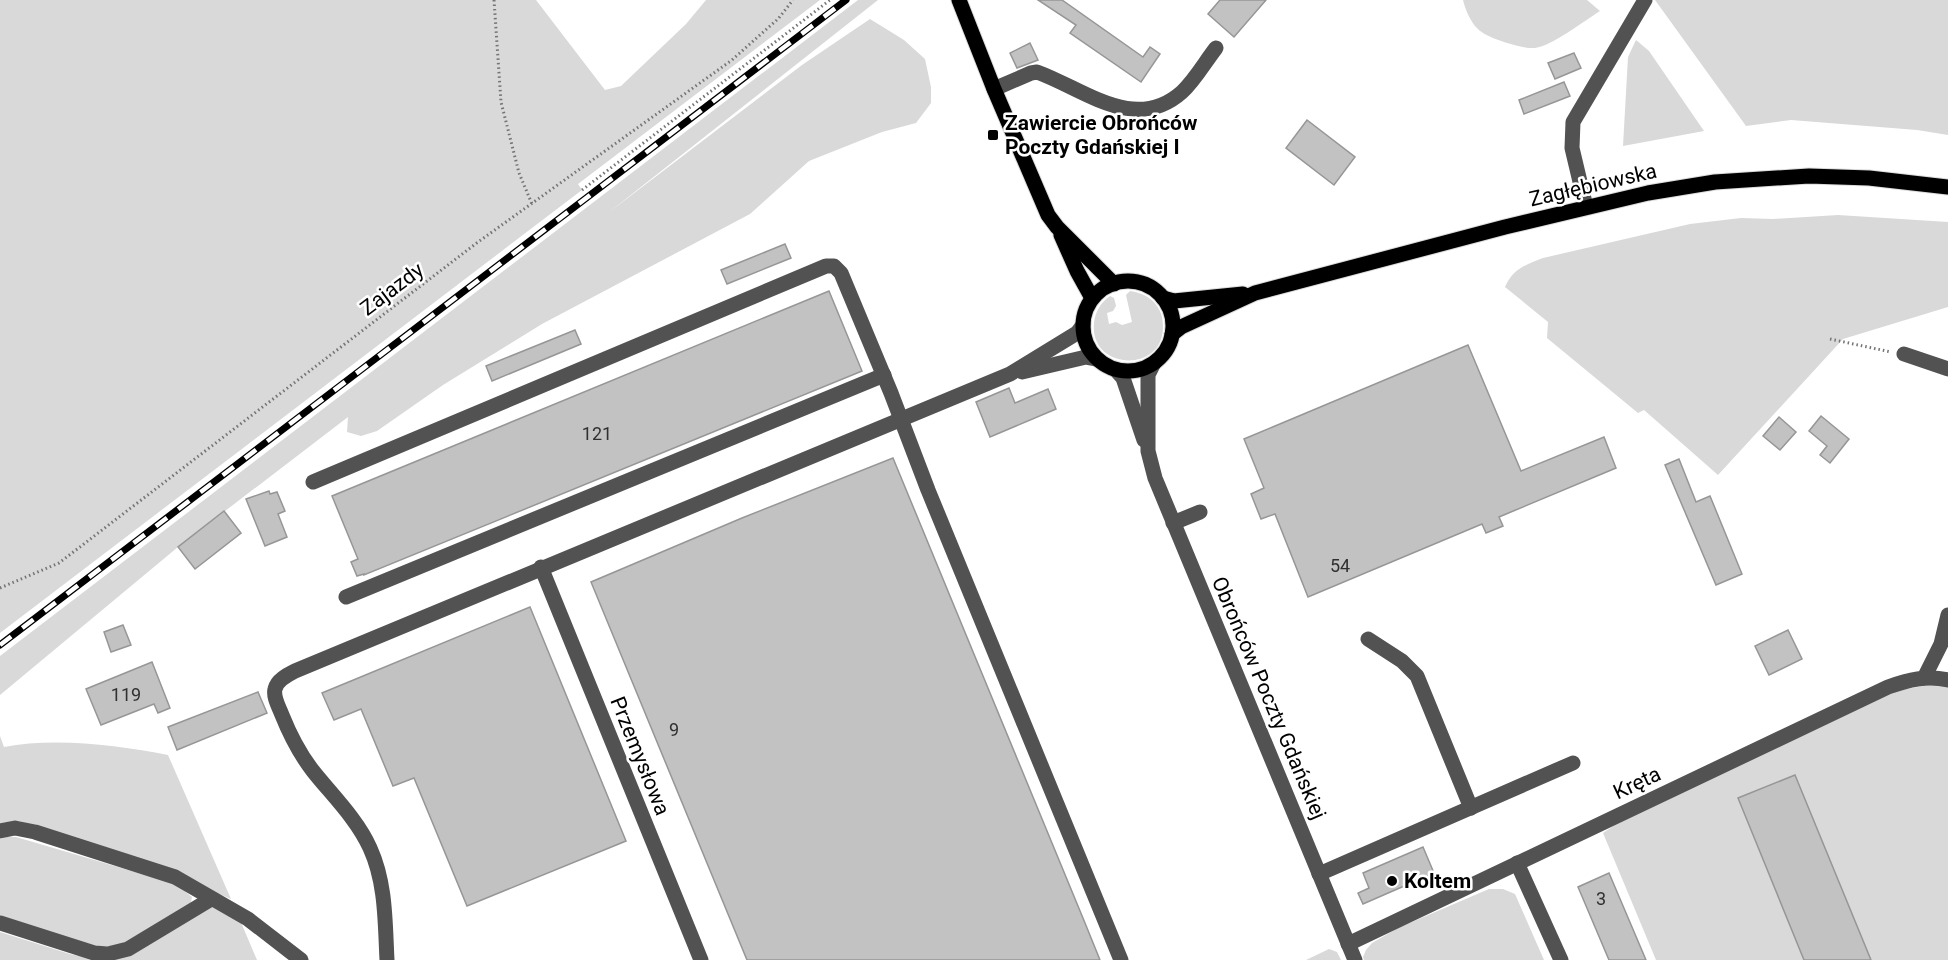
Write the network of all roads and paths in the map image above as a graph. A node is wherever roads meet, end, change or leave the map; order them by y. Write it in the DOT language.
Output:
graph roads {
  1 [pos="494,0"];
  2 [pos="794,0"];
  3 [pos="830,0"];
  4 [pos="959,0"];
  5 [pos="1645,0"];
  6 [pos="1216,48"];
  7 [pos="994,89"];
  8 [pos="1948,187"];
  9 [pos="582,190"];
  10 [pos="532,204"];
  11 [pos="1586,207"];
  12 [pos="1057,227"];
  13 [pos="1114,284"];
  14 [pos="1255,293"];
  15 [pos="1092,298"];
  16 [pos="1163,298"];
  17 [pos="1083,325"];
  18 [pos="1172,334"];
  19 [pos="1830,339"];
  20 [pos="1904,354"];
  21 [pos="1097,359"];
  22 [pos="1154,363"];
  23 [pos="1948,369"];
  24 [pos="1116,370"];
  25 [pos="1010,374"];
  26 [pos="884,375"];
  27 [pos="900,421"];
  28 [pos="1148,451"];
  29 [pos="313,482"];
  30 [pos="1200,512"];
  31 [pos="1173,523"];
  32 [pos="541,567"];
  33 [pos="0,588"];
  34 [pos="346,597"];
  35 [pos="1948,615"];
  36 [pos="1368,639"];
  37 [pos="1924,678"];
  38 [pos="1948,680"];
  39 [pos="1573,763"];
  40 [pos="1471,808"];
  41 [pos="0,831"];
  42 [pos="1517,863"];
  43 [pos="1319,874"];
  44 [pos="211,899"];
  45 [pos="0,923"];
  46 [pos="1348,944"];
  47 [pos="301,960"];
  48 [pos="387,960"];
  49 [pos="701,960"];
  50 [pos="1121,960"];
  51 [pos="1355,960"];
  52 [pos="1561,960"];
  1 -- 10 [label="path"];
  2 -- 10 [label="path, Zajazdy"];
  3 -- 9 [label="path"];
  4 -- 7 [label="main road"];
  5 -- 11 [label="street"];
  6 -- 7 [label="street"];
  7 -- 12 [label="main road"];
  8 -- 11 [label="main road, Zagłębiowska"];
  10 -- 33 [label="path, Zajazdy"];
  11 -- 14 [label="main road, Zagłębiowska"];
  12 -- 13 [label="main road"];
  12 -- 15 [label="main road"];
  13 -- 15 [label="main road"];
  13 -- 16 [label="main road"];
  14 -- 16 [label="main road, Zagłębiowska"];
  14 -- 18 [label="main road, Zagłębiowska"];
  15 -- 17 [label="main road"];
  16 -- 18 [label="main road"];
  17 -- 21 [label="main road"];
  17 -- 25 [label="street"];
  18 -- 22 [label="main road"];
  19 -- 20 [label="path"];
  20 -- 23 [label="street"];
  21 -- 24 [label="main road"];
  21 -- 25 [label="street"];
  22 -- 24 [label="main road"];
  22 -- 28 [label="street, Obrońców Poczty Gdańskiej"];
  24 -- 28 [label="street, Obrońców Poczty Gdańskiej"];
  25 -- 27 [label="street"];
  26 -- 27 [label="street"];
  26 -- 29 [label="street"];
  26 -- 34 [label="street"];
  27 -- 32 [label="street"];
  27 -- 50 [label="street"];
  28 -- 31 [label="street, Obrońców Poczty Gdańskiej"];
  30 -- 31 [label="street"];
  31 -- 43 [label="street, Obrońców Poczty Gdańskiej"];
  32 -- 48 [label="street"];
  32 -- 49 [label="street, Przemysłowa"];
  35 -- 37 [label="street"];
  36 -- 40 [label="street"];
  37 -- 38 [label="street, Kręta"];
  37 -- 42 [label="street, Kręta"];
  39 -- 40 [label="street"];
  40 -- 43 [label="street"];
  41 -- 44 [label="street"];
  42 -- 46 [label="street, Kręta"];
  42 -- 52 [label="street"];
  43 -- 46 [label="street, Obrońców Poczty Gdańskiej"];
  44 -- 45 [label="street"];
  44 -- 47 [label="street"];
  46 -- 51 [label="street, Obrońców Poczty Gdańskiej"];
}
